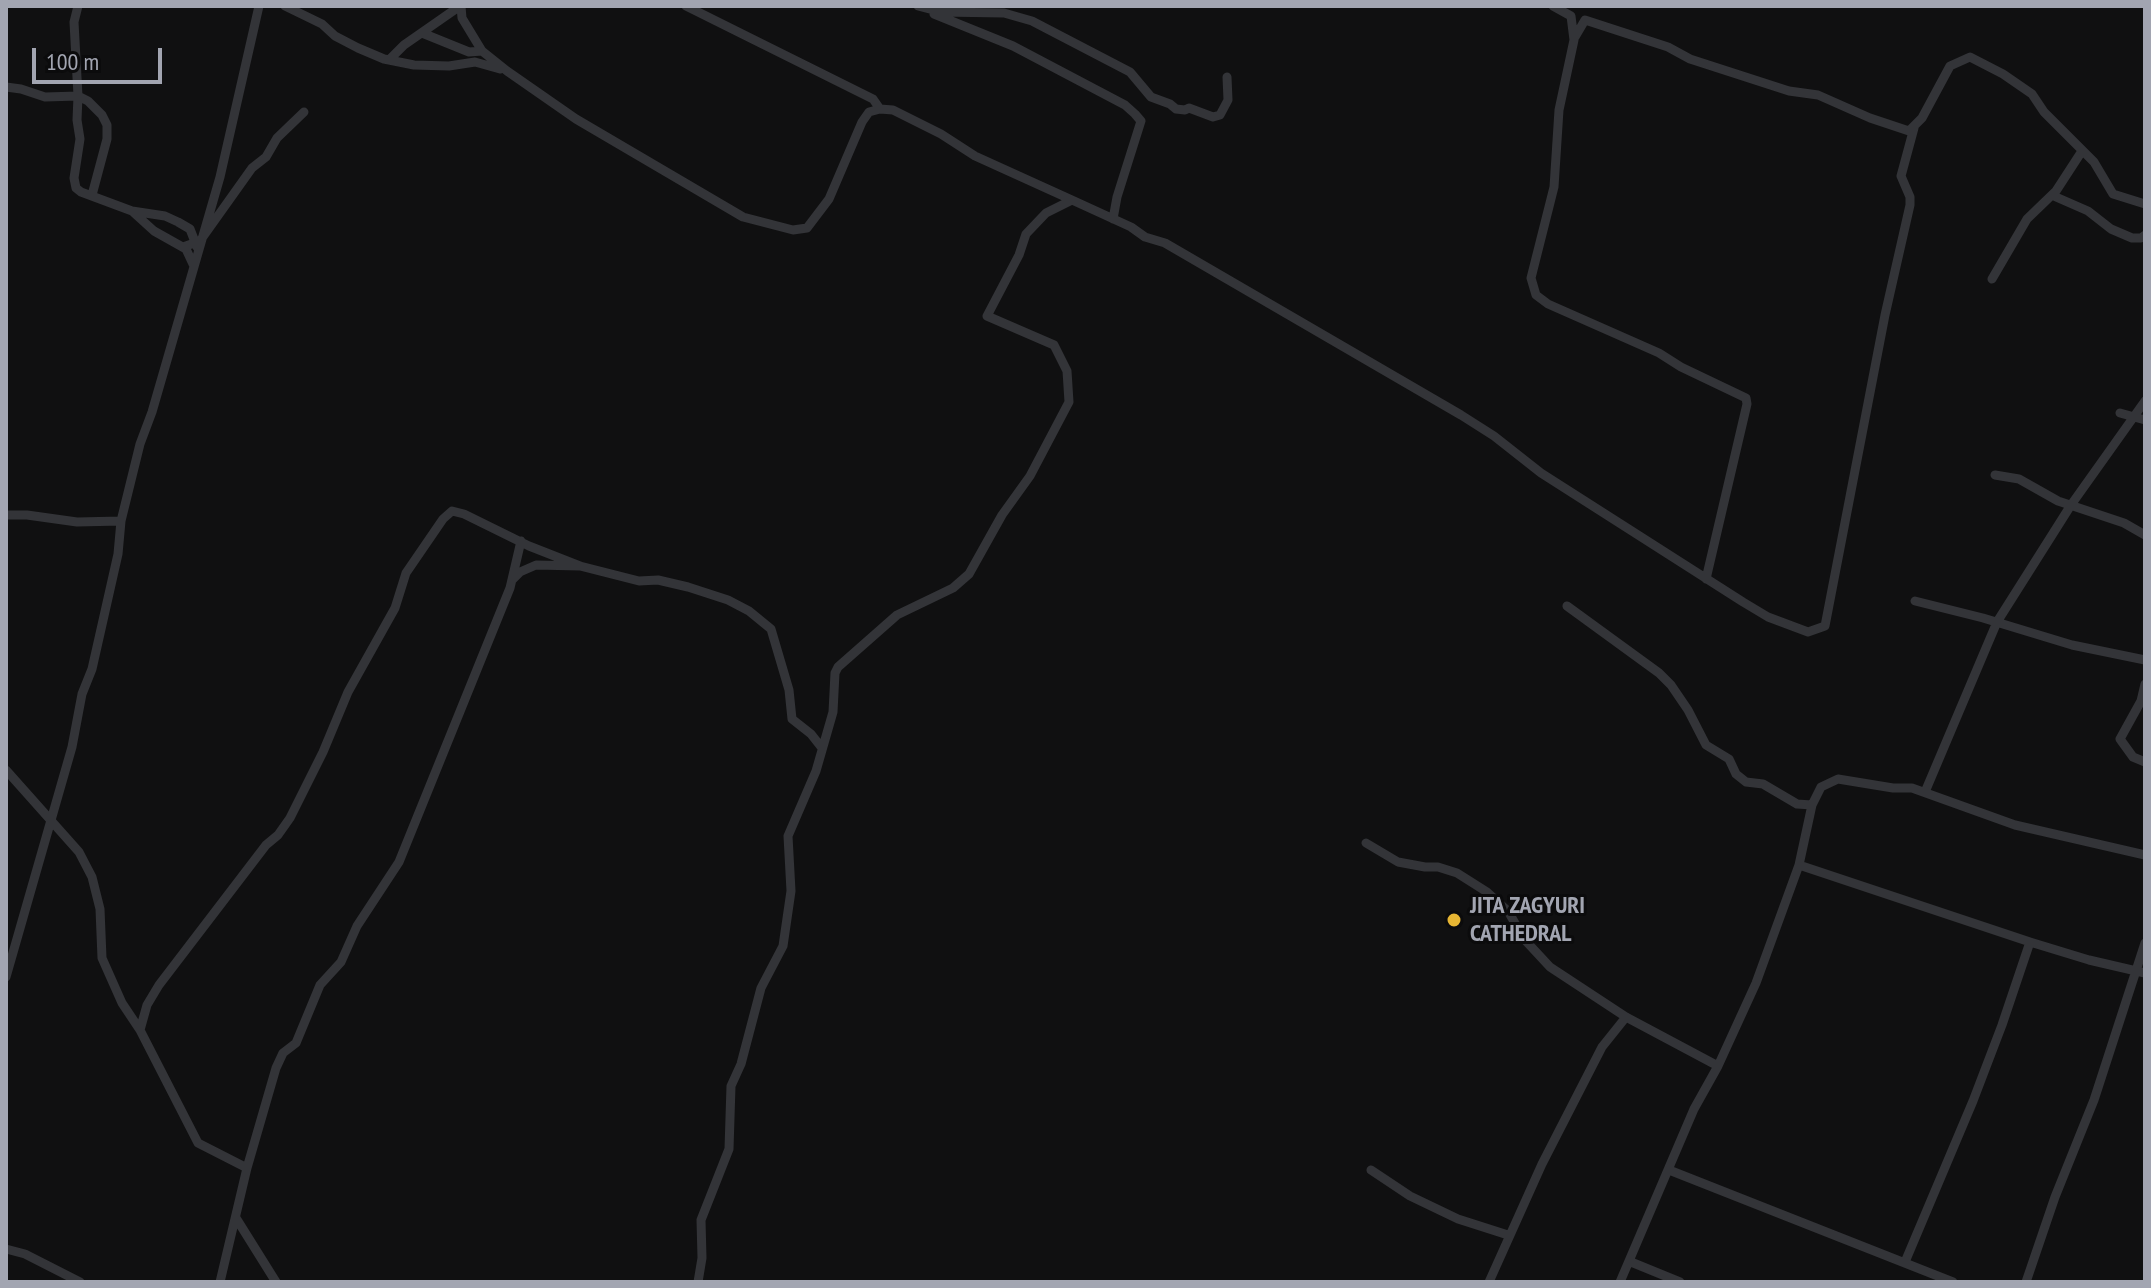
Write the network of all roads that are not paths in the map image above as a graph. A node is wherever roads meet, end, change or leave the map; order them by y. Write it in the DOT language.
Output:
graph roads {
  1 [pos="78,6"];
  2 [pos="259,6"];
  3 [pos="285,6"];
  4 [pos="460,6"];
  5 [pos="686,6"];
  6 [pos="1553,6"];
  7 [pos="922,7"];
  8 [pos="1571,16"];
  9 [pos="1585,20"];
  10 [pos="422,33"];
  11 [pos="1574,40"];
  12 [pos="482,51"];
  13 [pos="389,60"];
  14 [pos="507,71"];
  15 [pos="1227,77"];
  16 [pos="6,87"];
  17 [pos="78,96"];
  18 [pos="880,109"];
  19 [pos="304,112"];
  20 [pos="1914,128"];
  21 [pos="2082,151"];
  22 [pos="92,195"];
  23 [pos="2056,197"];
  24 [pos="1072,200"];
  25 [pos="2145,204"];
  26 [pos="132,211"];
  27 [pos="1113,219"];
  28 [pos="205,226"];
  29 [pos="190,229"];
  30 [pos="2145,235"];
  31 [pos="198,245"];
  32 [pos="183,247"];
  33 [pos="193,264"];
  34 [pos="1992,279"];
  35 [pos="2145,401"];
  36 [pos="2120,413"];
  37 [pos="2134,416"];
  38 [pos="2145,420"];
  39 [pos="1995,475"];
  40 [pos="2071,505"];
  41 [pos="6,515"];
  42 [pos="121,521"];
  43 [pos="2145,535"];
  44 [pos="521,541"];
  45 [pos="580,566"];
  46 [pos="513,579"];
  47 [pos="1706,579"];
  48 [pos="1915,601"];
  49 [pos="1567,606"];
  50 [pos="1997,622"];
  51 [pos="2145,660"];
  52 [pos="2145,684"];
  53 [pos="822,748"];
  54 [pos="2145,762"];
  55 [pos="6,770"];
  56 [pos="1925,792"];
  57 [pos="1812,805"];
  58 [pos="50,821"];
  59 [pos="1366,843"];
  60 [pos="2145,855"];
  61 [pos="1799,865"];
  62 [pos="2030,942"];
  63 [pos="2145,943"];
  64 [pos="2141,972"];
  65 [pos="6,977"];
  66 [pos="1626,1017"];
  67 [pos="140,1030"];
  68 [pos="1718,1066"];
  69 [pos="247,1168"];
  70 [pos="1371,1170"];
  71 [pos="1669,1170"];
  72 [pos="236,1218"];
  73 [pos="1508,1235"];
  74 [pos="6,1249"];
  75 [pos="1631,1262"];
  76 [pos="1905,1262"];
  77 [pos="80,1282"];
  78 [pos="220,1282"];
  79 [pos="276,1282"];
  80 [pos="698,1282"];
  81 [pos="1489,1282"];
  82 [pos="1620,1282"];
  83 [pos="1680,1282"];
  84 [pos="1953,1282"];
  85 [pos="2026,1282"];
  1 -- 17 [label="street"];
  2 -- 28 [label="street"];
  3 -- 13 [label="street"];
  4 -- 10 [label="street"];
  4 -- 12 [label="street"];
  5 -- 18 [label="street"];
  6 -- 8 [label="street"];
  7 -- 15 [label="street"];
  7 -- 27 [label="street"];
  8 -- 9 [label="street"];
  8 -- 11 [label="street"];
  9 -- 11 [label="street"];
  9 -- 20 [label="street"];
  10 -- 12 [label="street"];
  10 -- 13 [label="street"];
  11 -- 47 [label="street"];
  12 -- 14 [label="street"];
  13 -- 14 [label="street"];
  14 -- 18 [label="street"];
  16 -- 17 [label="street"];
  17 -- 22 [label="street"];
  17 -- 22 [label="street"];
  18 -- 24 [label="street"];
  19 -- 31 [label="street"];
  20 -- 21 [label="street"];
  20 -- 47 [label="street"];
  21 -- 25 [label="street"];
  21 -- 34 [label="street"];
  22 -- 26 [label="street"];
  23 -- 30 [label="street"];
  24 -- 27 [label="street"];
  24 -- 53 [label="street"];
  26 -- 29 [label="street"];
  26 -- 32 [label="street"];
  27 -- 47 [label="street"];
  28 -- 29 [label="street"];
  28 -- 31 [label="street"];
  29 -- 31 [label="street"];
  31 -- 32 [label="street"];
  31 -- 33 [label="street"];
  32 -- 33 [label="street"];
  33 -- 42 [label="street"];
  35 -- 37 [label="street"];
  36 -- 37 [label="street"];
  37 -- 38 [label="street"];
  37 -- 40 [label="street"];
  39 -- 40 [label="street"];
  40 -- 43 [label="street"];
  40 -- 50 [label="street"];
  41 -- 42 [label="street"];
  42 -- 58 [label="street"];
  44 -- 45 [label="street"];
  44 -- 46 [label="street"];
  44 -- 67 [label="street"];
  45 -- 46 [label="street"];
  45 -- 53 [label="street"];
  46 -- 69 [label="street"];
  48 -- 50 [label="street"];
  49 -- 57 [label="street"];
  50 -- 51 [label="street"];
  50 -- 56 [label="street"];
  52 -- 54 [label="street"];
  53 -- 80 [label="street"];
  55 -- 58 [label="street"];
  56 -- 57 [label="street"];
  56 -- 60 [label="street"];
  57 -- 61 [label="street"];
  58 -- 65 [label="street"];
  58 -- 67 [label="street"];
  59 -- 66 [label="street"];
  61 -- 62 [label="street"];
  61 -- 68 [label="street"];
  62 -- 64 [label="street"];
  62 -- 76 [label="street"];
  63 -- 64 [label="street"];
  64 -- 85 [label="street"];
  66 -- 68 [label="street"];
  66 -- 73 [label="street"];
  67 -- 69 [label="street"];
  68 -- 71 [label="street"];
  69 -- 72 [label="street"];
  70 -- 73 [label="street"];
  71 -- 75 [label="street"];
  71 -- 76 [label="street"];
  72 -- 78 [label="street"];
  72 -- 79 [label="street"];
  73 -- 81 [label="street"];
  74 -- 77 [label="street"];
  75 -- 82 [label="street"];
  75 -- 83 [label="street"];
  76 -- 84 [label="street"];
}
